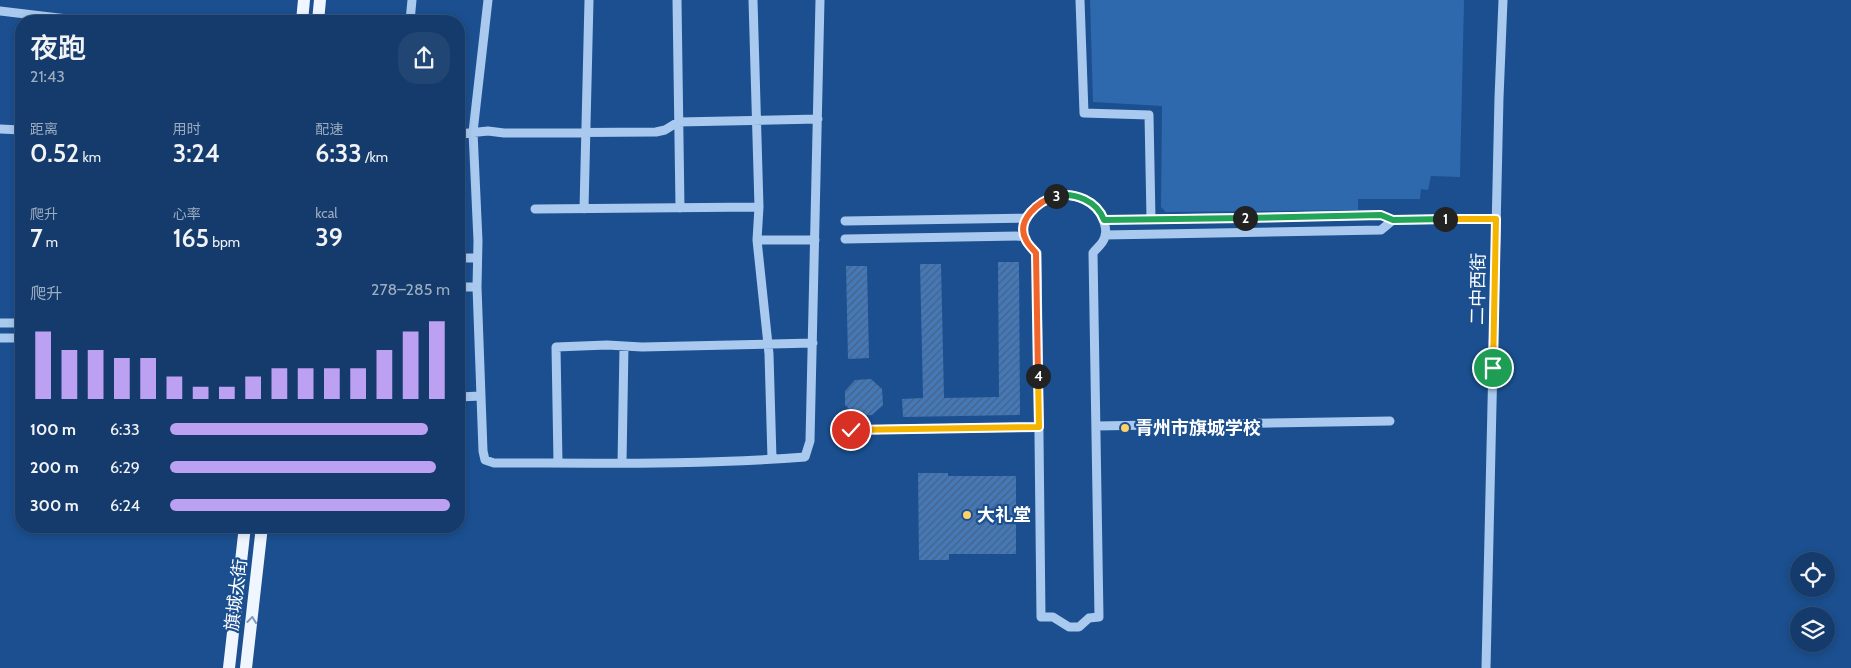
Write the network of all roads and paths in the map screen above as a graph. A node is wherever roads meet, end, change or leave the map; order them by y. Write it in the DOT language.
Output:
graph roads {
  1 [pos="304,0"];
  2 [pos="320,0"];
  3 [pos="412,0"];
  4 [pos="488,0"];
  5 [pos="589,0"];
  6 [pos="677,0"];
  7 [pos="754,0"];
  8 [pos="820,0"];
  9 [pos="1080,0"];
  10 [pos="1503,0"];
  11 [pos="0,11"];
  12 [pos="34,15"];
  13 [pos="303,15"];
  14 [pos="319,15"];
  15 [pos="411,15"];
  16 [pos="818,119"];
  17 [pos="756,120"];
  18 [pos="678,122"];
  19 [pos="0,129"];
  20 [pos="15,130"];
  21 [pos="473,132"];
  22 [pos="587,132"];
  23 [pos="465,133"];
  24 [pos="759,207"];
  25 [pos="680,208"];
  26 [pos="535,209"];
  27 [pos="584,209"];
  28 [pos="1026,218"];
  29 [pos="1496,219"];
  30 [pos="910,220"];
  31 [pos="1104,220"];
  32 [pos="1151,220"];
  33 [pos="1393,220"];
  34 [pos="844,221"];
  35 [pos="1105,235"];
  36 [pos="1024,236"];
  37 [pos="910,238"];
  38 [pos="845,239"];
  39 [pos="758,240"];
  40 [pos="816,240"];
  41 [pos="465,258"];
  42 [pos="477,258"];
  43 [pos="465,287"];
  44 [pos="477,287"];
  45 [pos="0,323"];
  46 [pos="15,323"];
  47 [pos="0,338"];
  48 [pos="15,338"];
  49 [pos="767,344"];
  50 [pos="813,344"];
  51 [pos="624,346"];
  52 [pos="480,396"];
  53 [pos="465,397"];
  54 [pos="1390,421"];
  55 [pos="1096,426"];
  56 [pos="1039,427"];
  57 [pos="851,430"];
  58 [pos="772,459"];
  59 [pos="622,462"];
  60 [pos="558,463"];
  61 [pos="244,533"];
  62 [pos="261,533"];
  63 [pos="230,668"];
  64 [pos="246,668"];
  65 [pos="1486,668"];
  1 -- 13 [label="main road"];
  2 -- 14 [label="main road"];
  3 -- 15 [label="street"];
  4 -- 21 [label="street"];
  5 -- 22 [label="street"];
  6 -- 18 [label="street"];
  7 -- 17 [label="street"];
  8 -- 16 [label="street"];
  9 -- 32 [label="street"];
  10 -- 29 [label="street, 二中西街"];
  11 -- 12 [label="street"];
  16 -- 17 [label="street"];
  16 -- 40 [label="street"];
  17 -- 18 [label="street"];
  17 -- 24 [label="street"];
  18 -- 22 [label="street"];
  18 -- 25 [label="street"];
  19 -- 20 [label="street"];
  21 -- 22 [label="street"];
  21 -- 23 [label="street"];
  21 -- 42 [label="street"];
  22 -- 27 [label="street"];
  24 -- 25 [label="street"];
  24 -- 39 [label="street"];
  25 -- 27 [label="street"];
  26 -- 27 [label="street"];
  28 -- 30 [label="street"];
  28 -- 31 [label="street"];
  28 -- 36 [label="street"];
  29 -- 33 [label="street"];
  29 -- 65 [label="street, 二中西街"];
  30 -- 34 [label="street"];
  30 -- 37 [label="street"];
  31 -- 32 [label="street"];
  31 -- 35 [label="street"];
  32 -- 33 [label="street"];
  33 -- 35 [label="street"];
  35 -- 55 [label="street"];
  36 -- 37 [label="street"];
  36 -- 56 [label="street"];
  37 -- 38 [label="street"];
  39 -- 40 [label="street"];
  39 -- 49 [label="street"];
  40 -- 50 [label="street"];
  41 -- 42 [label="street"];
  42 -- 44 [label="street"];
  43 -- 44 [label="street"];
  44 -- 52 [label="street"];
  45 -- 46 [label="street"];
  47 -- 48 [label="street"];
  49 -- 50 [label="street"];
  49 -- 51 [label="street"];
  49 -- 58 [label="street"];
  50 -- 58 [label="street"];
  51 -- 59 [label="street"];
  51 -- 60 [label="street"];
  52 -- 53 [label="street"];
  52 -- 60 [label="street"];
  54 -- 55 [label="street"];
  55 -- 56 [label="street"];
  56 -- 57 [label="street"];
  58 -- 59 [label="street"];
  59 -- 60 [label="street"];
  61 -- 63 [label="main road, 旗城大街"];
  64 -- 62 [label="main road, 旗城大街, one-way"];
}
